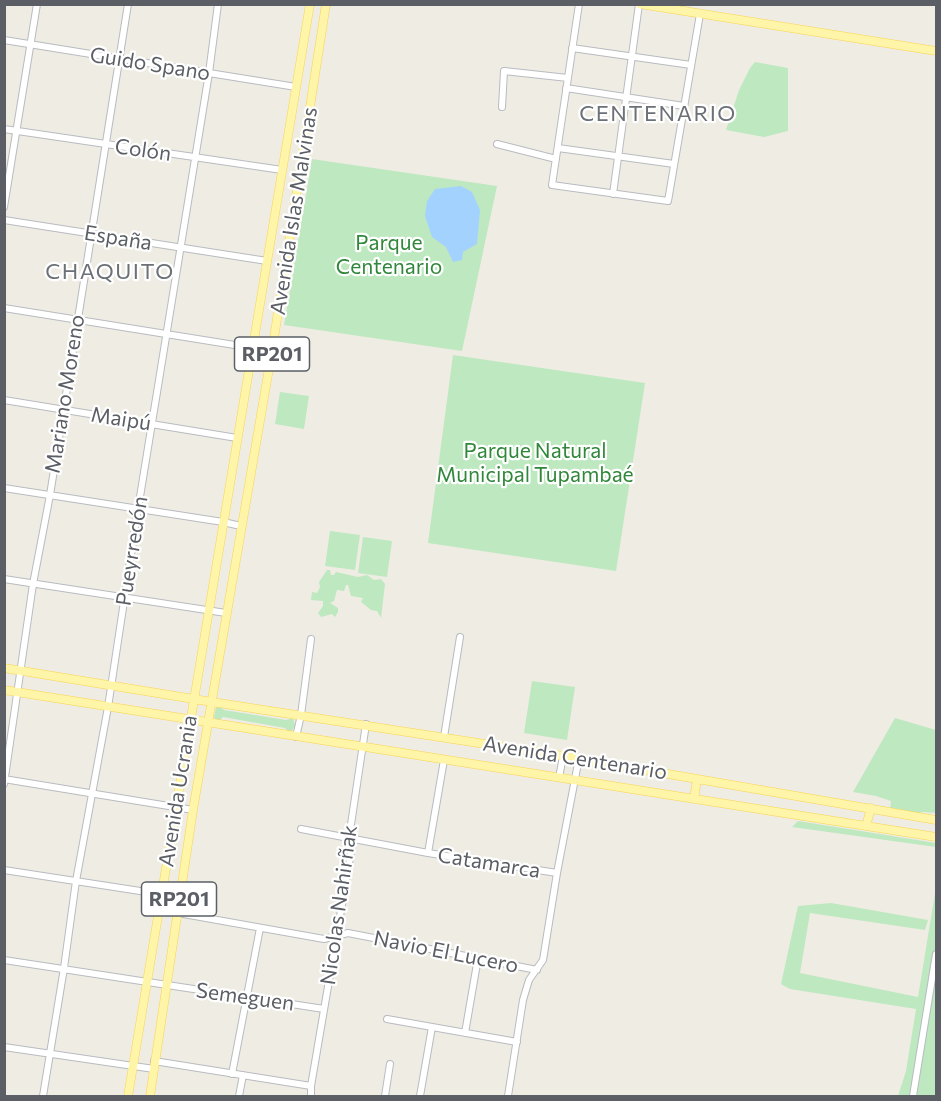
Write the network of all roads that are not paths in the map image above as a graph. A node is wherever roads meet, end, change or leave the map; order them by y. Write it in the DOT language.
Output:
graph roads {
  1 [pos="37,4"];
  2 [pos="128,4"];
  3 [pos="218,4"];
  4 [pos="310,4"];
  5 [pos="326,4"];
  6 [pos="579,4"];
  7 [pos="640,4"];
  8 [pos="700,14"];
  9 [pos="4,40"];
  10 [pos="31,45"];
  11 [pos="572,48"];
  12 [pos="936,51"];
  13 [pos="632,56"];
  14 [pos="119,59"];
  15 [pos="691,65"];
  16 [pos="209,73"];
  17 [pos="568,78"];
  18 [pos="296,87"];
  19 [pos="566,88"];
  20 [pos="626,97"];
  21 [pos="684,106"];
  22 [pos="502,107"];
  23 [pos="4,129"];
  24 [pos="17,131"];
  25 [pos="105,144"];
  26 [pos="497,144"];
  27 [pos="558,148"];
  28 [pos="618,156"];
  29 [pos="195,157"];
  30 [pos="556,159"];
  31 [pos="674,164"];
  32 [pos="282,170"];
  33 [pos="613,194"];
  34 [pos="4,207"];
  35 [pos="4,220"];
  36 [pos="91,234"];
  37 [pos="181,248"];
  38 [pos="267,261"];
  39 [pos="4,308"];
  40 [pos="76,320"];
  41 [pos="167,334"];
  42 [pos="252,348"];
  43 [pos="273,351"];
  44 [pos="4,400"];
  45 [pos="63,410"];
  46 [pos="153,424"];
  47 [pos="237,438"];
  48 [pos="4,488"];
  49 [pos="50,495"];
  50 [pos="138,509"];
  51 [pos="223,522"];
  52 [pos="241,526"];
  53 [pos="4,579"];
  54 [pos="33,584"];
  55 [pos="124,597"];
  56 [pos="208,610"];
  57 [pos="226,613"];
  58 [pos="460,637"];
  59 [pos="310,639"];
  60 [pos="4,668"];
  61 [pos="21,670"];
  62 [pos="110,684"];
  63 [pos="4,690"];
  64 [pos="16,692"];
  65 [pos="193,698"];
  66 [pos="212,702"];
  67 [pos="108,707"];
  68 [pos="301,715"];
  69 [pos="189,720"];
  70 [pos="208,723"];
  71 [pos="366,724"];
  72 [pos="444,736"];
  73 [pos="296,737"];
  74 [pos="363,747"];
  75 [pos="563,756"];
  76 [pos="579,758"];
  77 [pos="444,760"];
  78 [pos="559,778"];
  79 [pos="697,779"];
  80 [pos="5,780"];
  81 [pos="575,780"];
  82 [pos="93,794"];
  83 [pos="694,799"];
  84 [pos="176,808"];
  85 [pos="871,808"];
  86 [pos="193,810"];
  87 [pos="936,820"];
  88 [pos="866,826"];
  89 [pos="301,829"];
  90 [pos="936,837"];
  91 [pos="349,839"];
  92 [pos="428,853"];
  93 [pos="4,870"];
  94 [pos="557,873"];
  95 [pos="76,881"];
  96 [pos="160,894"];
  97 [pos="179,897"];
  98 [pos="178,913"];
  99 [pos="260,928"];
  100 [pos="336,936"];
  101 [pos="936,954"];
  102 [pos="478,958"];
  103 [pos="4,960"];
  104 [pos="64,968"];
  105 [pos="537,970"];
  106 [pos="147,982"];
  107 [pos="167,986"];
  108 [pos="246,997"];
  109 [pos="324,1009"];
  110 [pos="387,1019"];
  111 [pos="432,1027"];
  112 [pos="465,1033"];
  113 [pos="517,1042"];
  114 [pos="4,1047"];
  115 [pos="49,1054"];
  116 [pos="390,1064"];
  117 [pos="154,1065"];
  118 [pos="133,1066"];
  119 [pos="232,1074"];
  120 [pos="243,1075"];
  121 [pos="311,1086"];
  122 [pos="43,1096"];
  123 [pos="128,1096"];
  124 [pos="150,1096"];
  125 [pos="239,1096"];
  126 [pos="311,1096"];
  127 [pos="385,1096"];
  128 [pos="420,1096"];
  129 [pos="508,1096"];
  130 [pos="913,1096"];
  1 -- 10 [label="street"];
  2 -- 14 [label="street, Mariano Moreno"];
  3 -- 16 [label="street, Pueyrredón"];
  4 -- 18 [label="main road, Avenida Islas Malvinas / RP201"];
  5 -- 43 [label="main road, Avenida Islas Malvinas / RP201"];
  6 -- 11 [label="street"];
  7 -- 8 [label="main road"];
  7 -- 13 [label="street"];
  8 -- 12 [label="main road"];
  8 -- 15 [label="street"];
  9 -- 10 [label="street, Guido Spano"];
  10 -- 14 [label="street, Guido Spano"];
  10 -- 24 [label="street"];
  11 -- 13 [label="street"];
  11 -- 17 [label="street"];
  13 -- 15 [label="street"];
  13 -- 20 [label="street"];
  14 -- 16 [label="street, Guido Spano"];
  14 -- 25 [label="street, Mariano Moreno"];
  15 -- 21 [label="street"];
  16 -- 18 [label="street, Guido Spano"];
  16 -- 29 [label="street, Pueyrredón"];
  17 -- 19 [label="street"];
  17 -- 22 [label="street"];
  18 -- 32 [label="main road, Avenida Islas Malvinas / RP201"];
  19 -- 20 [label="street"];
  19 -- 27 [label="street"];
  20 -- 21 [label="street"];
  20 -- 28 [label="street"];
  21 -- 31 [label="street"];
  23 -- 24 [label="street, Colón"];
  24 -- 25 [label="street, Colón"];
  24 -- 34 [label="street"];
  25 -- 29 [label="street, Colón"];
  25 -- 36 [label="street, Mariano Moreno"];
  26 -- 30 [label="street"];
  27 -- 28 [label="street"];
  27 -- 30 [label="street"];
  28 -- 31 [label="street"];
  28 -- 33 [label="street"];
  29 -- 32 [label="street, Colón"];
  29 -- 37 [label="street, Pueyrredón"];
  30 -- 33 [label="street"];
  31 -- 33 [label="street"];
  32 -- 38 [label="main road, Avenida Islas Malvinas / RP201"];
  35 -- 36 [label="street, España"];
  36 -- 37 [label="street, España"];
  36 -- 40 [label="street, Mariano Moreno"];
  37 -- 38 [label="street, España"];
  37 -- 41 [label="street, Pueyrredón"];
  38 -- 42 [label="main road, Avenida Islas Malvinas / RP201"];
  39 -- 40 [label="street"];
  40 -- 41 [label="street"];
  40 -- 45 [label="street, Mariano Moreno"];
  41 -- 42 [label="street"];
  41 -- 46 [label="street, Pueyrredón"];
  42 -- 43 [label="street"];
  42 -- 47 [label="main road, Avenida Islas Malvinas / RP201"];
  43 -- 52 [label="main road, Avenida Islas Malvinas / RP201"];
  44 -- 45 [label="street, Maipú"];
  45 -- 46 [label="street, Maipú"];
  45 -- 49 [label="street, Mariano Moreno"];
  46 -- 47 [label="street, Maipú"];
  46 -- 50 [label="street, Pueyrredón"];
  47 -- 51 [label="main road, Avenida Islas Malvinas / RP201"];
  48 -- 49 [label="street"];
  49 -- 50 [label="street"];
  49 -- 54 [label="street, Mariano Moreno"];
  50 -- 51 [label="street"];
  50 -- 55 [label="street, Pueyrredón"];
  51 -- 52 [label="street"];
  51 -- 56 [label="main road, Avenida Islas Malvinas / RP201"];
  52 -- 57 [label="main road, Avenida Islas Malvinas / RP201"];
  53 -- 54 [label="street"];
  54 -- 55 [label="street"];
  54 -- 61 [label="street, Mariano Moreno"];
  55 -- 56 [label="street"];
  55 -- 62 [label="street, Pueyrredón"];
  56 -- 57 [label="street"];
  56 -- 65 [label="main road, Avenida Islas Malvinas / RP201"];
  57 -- 66 [label="main road, Avenida Islas Malvinas / RP201"];
  58 -- 72 [label="street"];
  59 -- 68 [label="street"];
  60 -- 61 [label="main road, Avenida Centenario"];
  61 -- 62 [label="main road, Avenida Centenario"];
  61 -- 64 [label="street, Mariano Moreno"];
  62 -- 65 [label="main road, Avenida Centenario"];
  62 -- 67 [label="street, Pueyrredón"];
  63 -- 64 [label="main road, Avenida Centenario"];
  64 -- 67 [label="main road, Avenida Centenario"];
  64 -- 80 [label="street, Mariano Moreno"];
  65 -- 66 [label="main road, Avenida Centenario"];
  65 -- 69 [label="main road, Avenida Ucrania / RP201"];
  66 -- 68 [label="main road, Avenida Centenario"];
  66 -- 70 [label="main road, Avenida Ucrania / RP201"];
  67 -- 69 [label="main road, Avenida Centenario"];
  67 -- 82 [label="street, Pueyrredón"];
  68 -- 71 [label="main road, Avenida Centenario"];
  68 -- 73 [label="street"];
  69 -- 70 [label="main road, Avenida Centenario"];
  69 -- 84 [label="main road, Avenida Ucrania / RP201"];
  70 -- 73 [label="main road, Avenida Centenario"];
  70 -- 86 [label="main road, Avenida Ucrania / RP201"];
  71 -- 72 [label="main road, Avenida Centenario"];
  71 -- 74 [label="street, Nicolas Nahirñak"];
  72 -- 75 [label="main road, Avenida Centenario"];
  73 -- 74 [label="main road, Avenida Centenario"];
  74 -- 77 [label="main road, Avenida Centenario"];
  74 -- 91 [label="street, Nicolas Nahirñak"];
  75 -- 76 [label="main road, Avenida Centenario"];
  75 -- 78 [label="street"];
  76 -- 79 [label="main road, Avenida Centenario"];
  76 -- 81 [label="street"];
  77 -- 78 [label="main road, Avenida Centenario"];
  77 -- 92 [label="street"];
  78 -- 81 [label="main road, Avenida Centenario"];
  79 -- 83 [label="main road"];
  79 -- 85 [label="main road, Avenida Centenario"];
  80 -- 82 [label="street"];
  81 -- 83 [label="main road, Avenida Centenario"];
  81 -- 94 [label="street"];
  82 -- 84 [label="street"];
  82 -- 95 [label="street, Pueyrredón"];
  83 -- 88 [label="main road, Avenida Centenario"];
  84 -- 86 [label="street"];
  84 -- 96 [label="main road, Avenida Ucrania / RP201"];
  85 -- 87 [label="main road, Avenida Centenario"];
  85 -- 88 [label="main road"];
  86 -- 97 [label="main road, Avenida Ucrania / RP201"];
  88 -- 90 [label="main road, Avenida Centenario"];
  89 -- 91 [label="street, Catamarca"];
  91 -- 92 [label="street, Catamarca"];
  91 -- 100 [label="street, Nicolas Nahirñak"];
  92 -- 94 [label="street, Catamarca"];
  93 -- 95 [label="street"];
  94 -- 105 [label="street, Catamarca"];
  95 -- 96 [label="street"];
  95 -- 104 [label="street, Pueyrredón"];
  96 -- 97 [label="street"];
  96 -- 106 [label="main road, Avenida Ucrania / RP201"];
  97 -- 98 [label="main road, Avenida Ucrania / RP201"];
  98 -- 99 [label="street, Navio El Lucero"];
  98 -- 107 [label="main road, Avenida Ucrania / RP201"];
  99 -- 100 [label="street, Navio El Lucero"];
  99 -- 108 [label="street"];
  100 -- 102 [label="street, Navio El Lucero"];
  100 -- 109 [label="street, Nicolas Nahirñak"];
  101 -- 130 [label="street"];
  102 -- 105 [label="street, Navio El Lucero"];
  102 -- 112 [label="street"];
  103 -- 104 [label="street, Semeguen"];
  104 -- 106 [label="street, Semeguen"];
  104 -- 115 [label="street, Pueyrredón"];
  105 -- 113 [label="street, Catamarca"];
  106 -- 107 [label="street, Semeguen"];
  106 -- 118 [label="main road, Avenida Ucrania / RP201"];
  107 -- 108 [label="street, Semeguen"];
  107 -- 117 [label="main road, Avenida Ucrania / RP201"];
  108 -- 109 [label="street, Semeguen"];
  108 -- 119 [label="street"];
  109 -- 121 [label="street, Nicolas Nahirñak"];
  110 -- 111 [label="street"];
  111 -- 112 [label="street"];
  111 -- 128 [label="street"];
  112 -- 113 [label="street"];
  113 -- 129 [label="street, Catamarca"];
  114 -- 115 [label="street"];
  115 -- 118 [label="street"];
  115 -- 122 [label="street, Pueyrredón"];
  116 -- 127 [label="street"];
  117 -- 118 [label="street"];
  117 -- 119 [label="street"];
  117 -- 124 [label="main road, Avenida Ucrania / RP201"];
  118 -- 123 [label="main road, Avenida Ucrania / RP201"];
  119 -- 120 [label="street"];
  120 -- 121 [label="street"];
  120 -- 125 [label="street"];
  121 -- 126 [label="street, Nicolas Nahirñak"];
}
